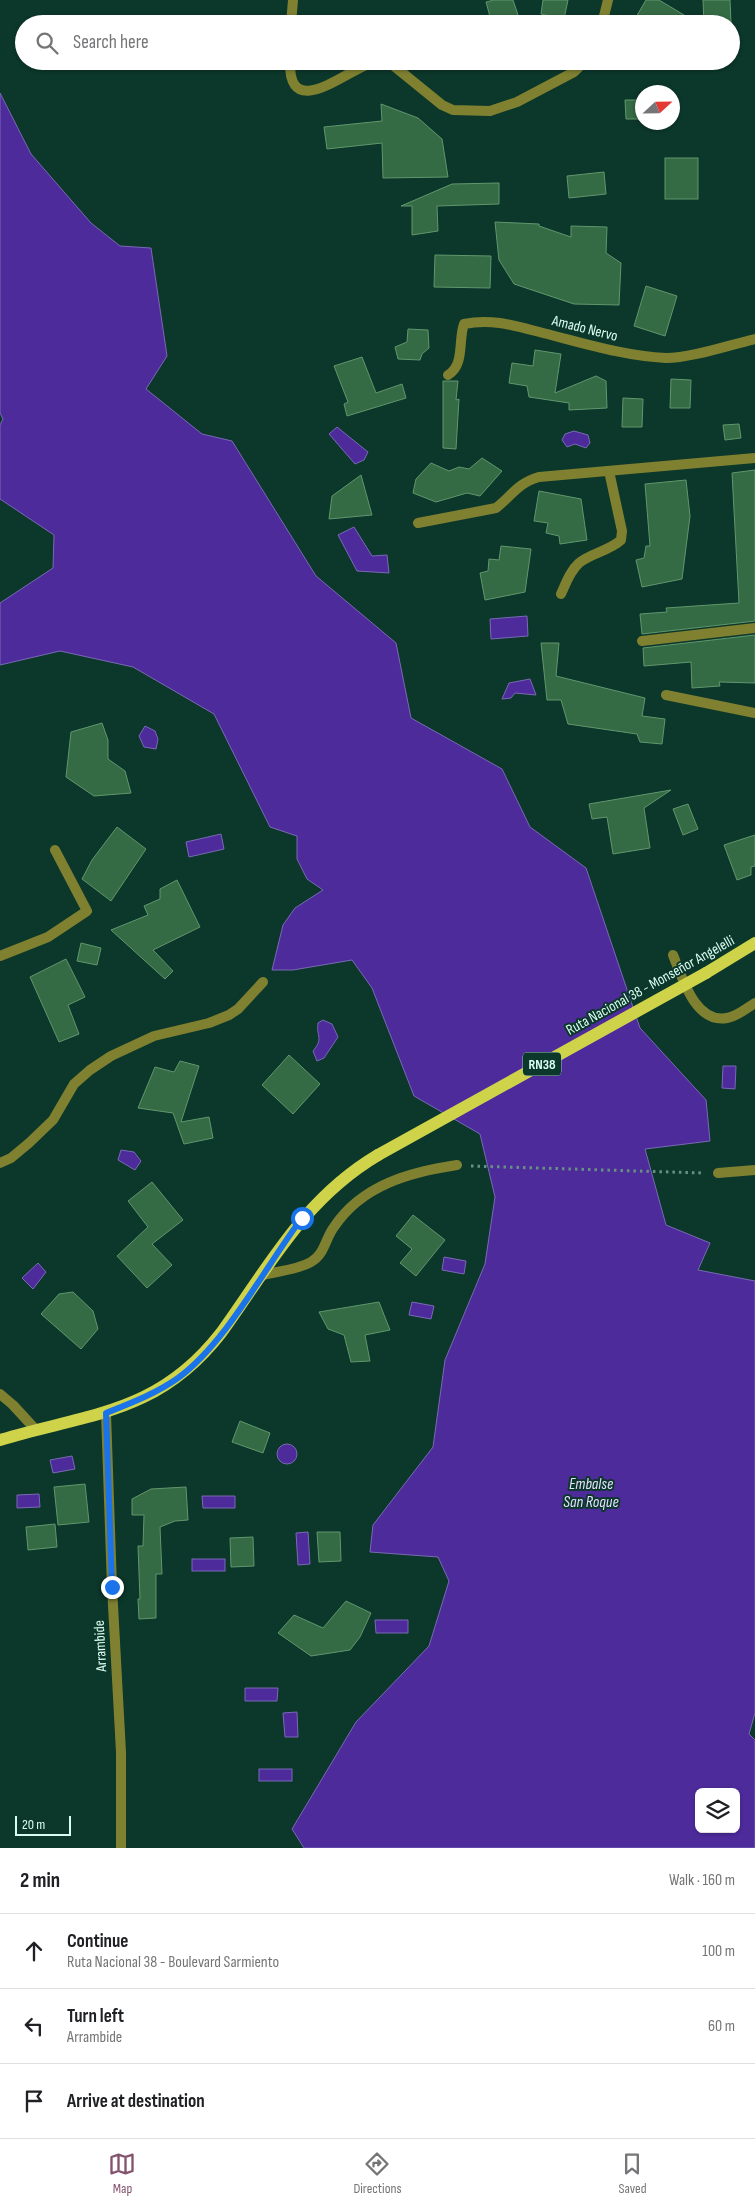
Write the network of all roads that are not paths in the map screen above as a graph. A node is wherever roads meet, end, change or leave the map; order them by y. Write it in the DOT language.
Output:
graph roads {
  1 [pos="294,0"];
  2 [pos="608,0"];
  3 [pos="292,15"];
  4 [pos="604,15"];
  5 [pos="290,70"];
  6 [pos="359,70"];
  7 [pos="399,70"];
  8 [pos="576,70"];
  9 [pos="755,339"];
  10 [pos="448,375"];
  11 [pos="755,458"];
  12 [pos="609,471"];
  13 [pos="418,523"];
  14 [pos="560,594"];
  15 [pos="755,628"];
  16 [pos="642,641"];
  17 [pos="666,694"];
  18 [pos="755,713"];
  19 [pos="54,850"];
  20 [pos="752,946"];
  21 [pos="673,954"];
  22 [pos="0,956"];
  23 [pos="263,982"];
  24 [pos="755,1002"];
  25 [pos="0,1163"];
  26 [pos="458,1165"];
  27 [pos="755,1170"];
  28 [pos="718,1173"];
  29 [pos="263,1275"];
  30 [pos="0,1394"];
  31 [pos="106,1413"];
  32 [pos="36,1430"];
  33 [pos="0,1440"];
  34 [pos="121,1848"];
  1 -- 3 [label="street"];
  2 -- 4 [label="street"];
  5 -- 6 [label="street"];
  7 -- 8 [label="street"];
  9 -- 10 [label="street, Amado Nervo"];
  11 -- 12 [label="street"];
  12 -- 13 [label="street"];
  12 -- 14 [label="street"];
  15 -- 16 [label="street"];
  17 -- 18 [label="street"];
  19 -- 22 [label="street"];
  20 -- 29 [label="main road, Ruta Nacional 38 - Monseñor Angelelli / RN38, bridge"];
  21 -- 24 [label="street"];
  23 -- 25 [label="street"];
  26 -- 29 [label="street"];
  27 -- 28 [label="street"];
  29 -- 31 [label="main road, RN38"];
  30 -- 32 [label="street"];
  31 -- 32 [label="main road, RN38"];
  31 -- 34 [label="street, Arrambide"];
  32 -- 33 [label="main road, RN38"];
}
